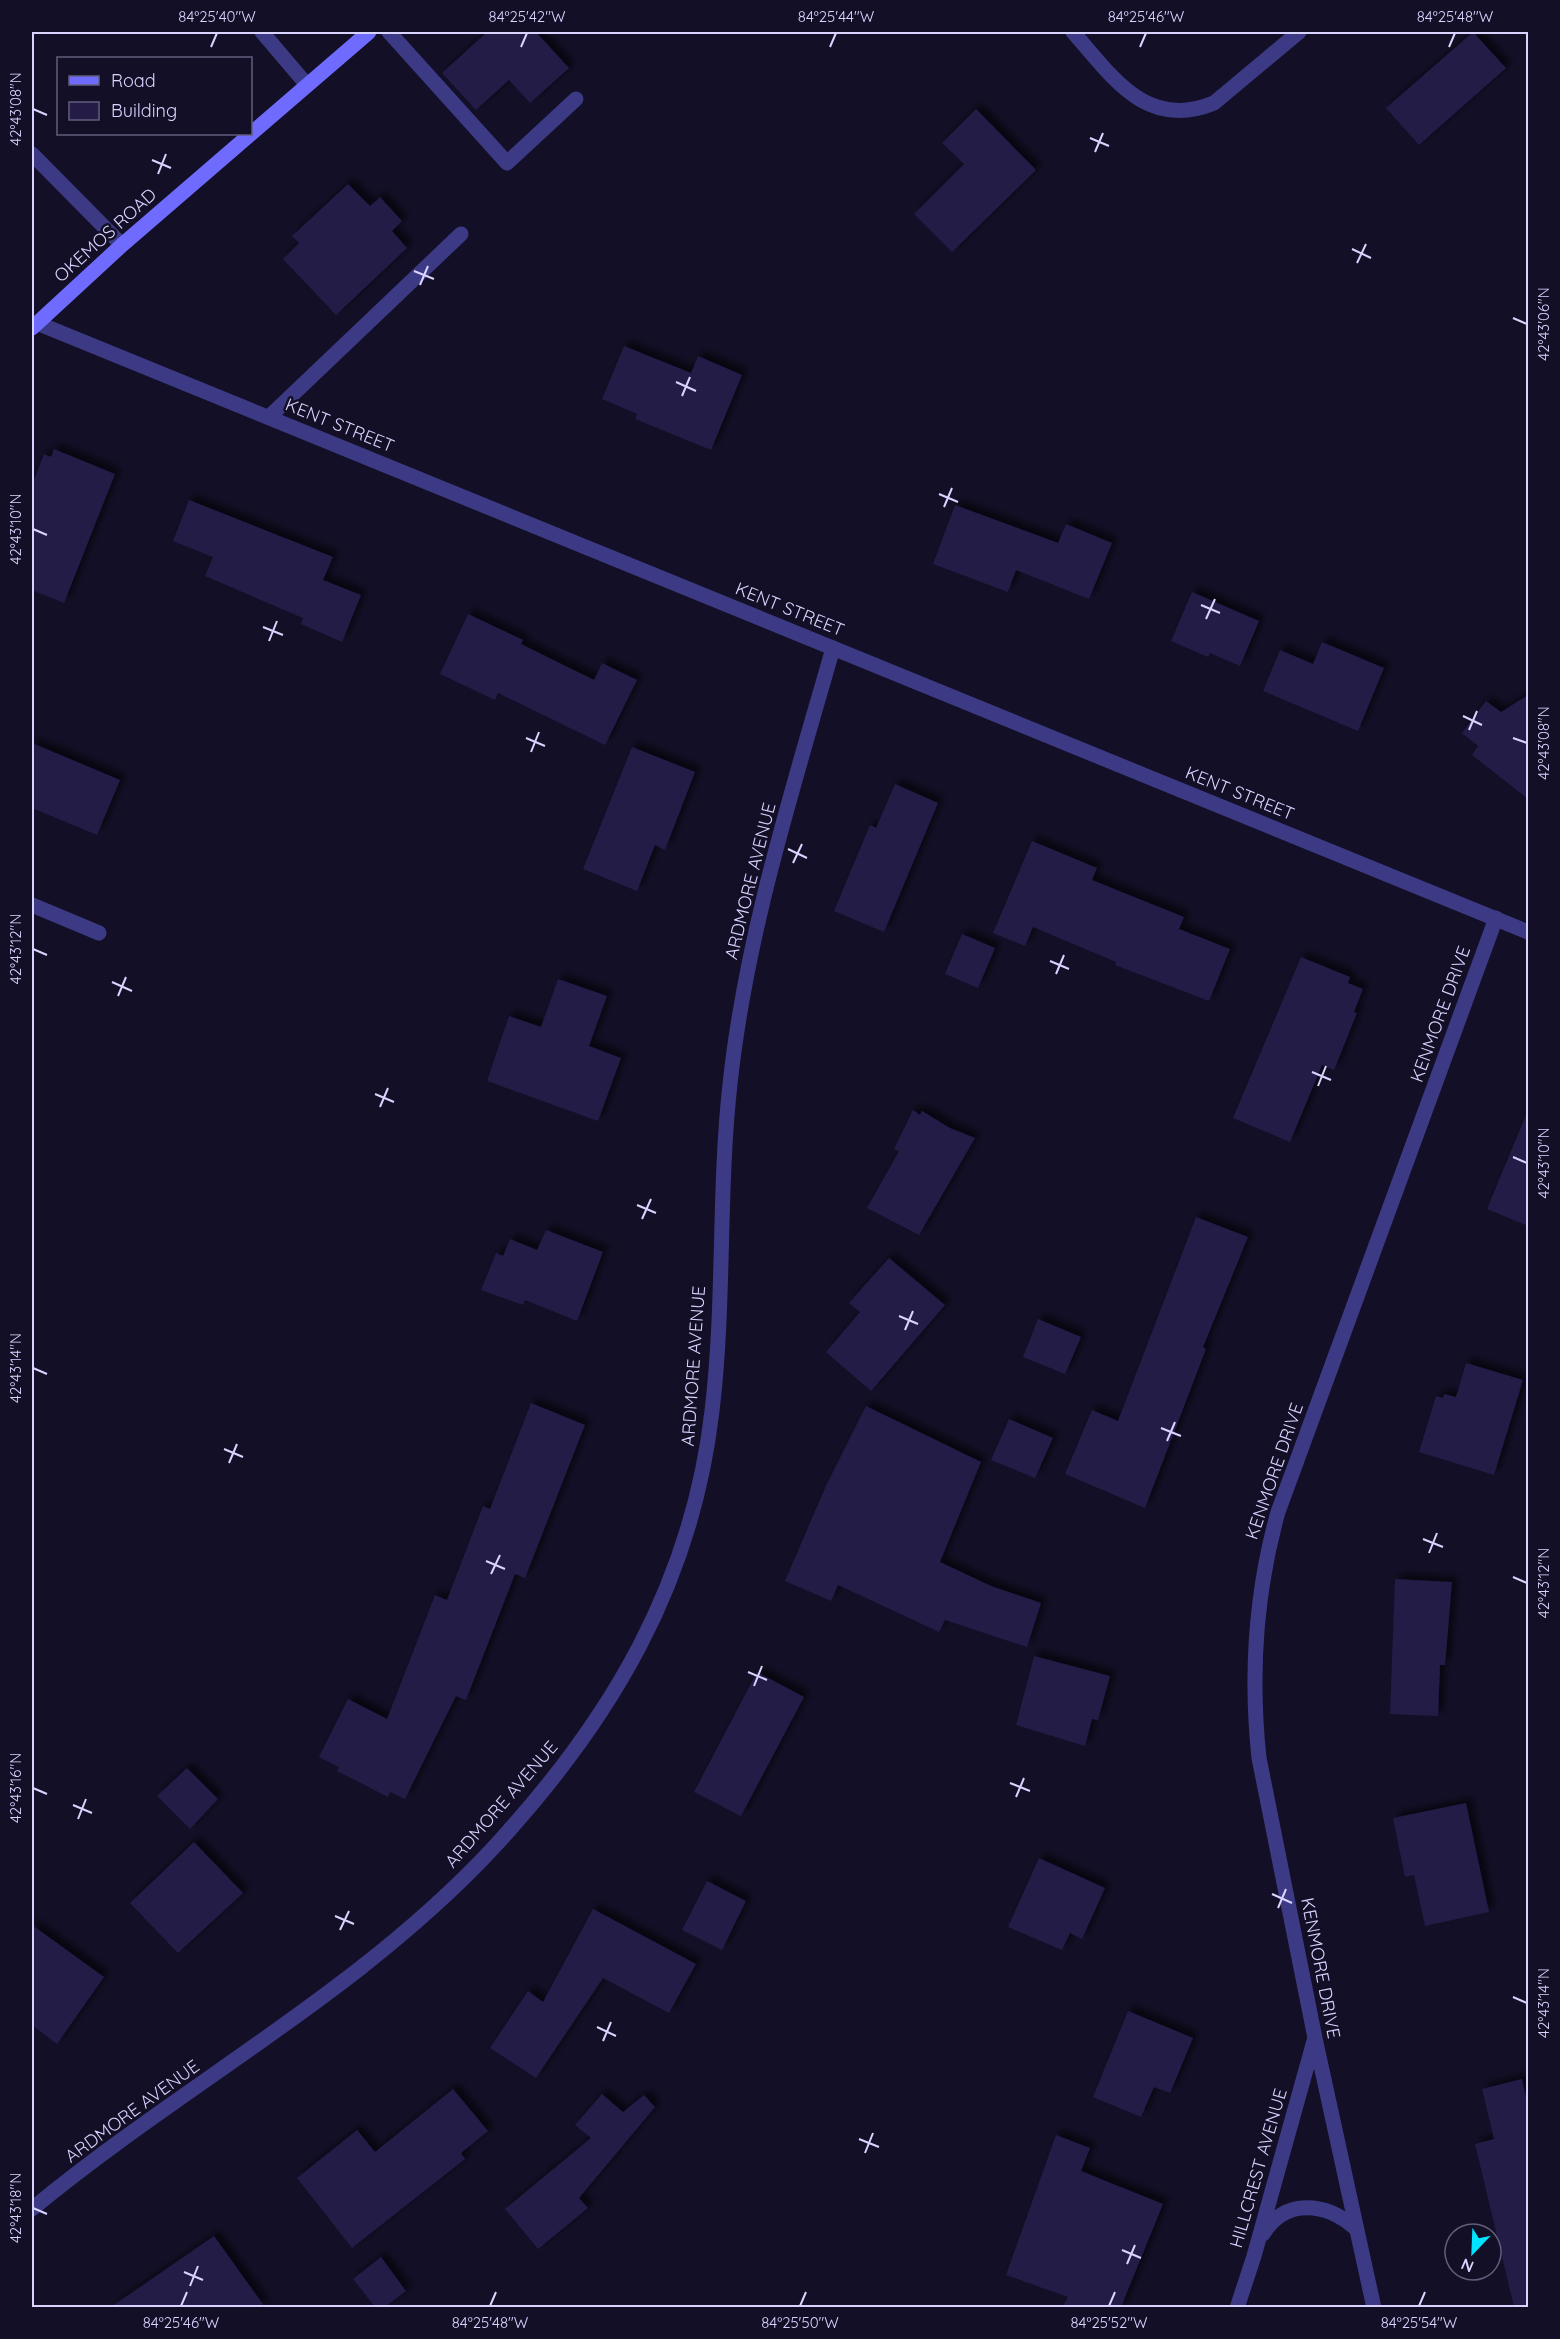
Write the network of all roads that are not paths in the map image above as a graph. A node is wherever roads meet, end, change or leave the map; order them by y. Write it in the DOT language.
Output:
graph roads {
  1 [pos="262,32"];
  2 [pos="369,32"];
  3 [pos="389,32"];
  4 [pos="1073,32"];
  5 [pos="1299,32"];
  6 [pos="307,85"];
  7 [pos="576,99"];
  8 [pos="252,133"];
  9 [pos="249,135"];
  10 [pos="32,154"];
  11 [pos="461,234"];
  12 [pos="122,245"];
  13 [pos="34,325"];
  14 [pos="269,417"];
  15 [pos="833,648"];
  16 [pos="32,904"];
  17 [pos="1496,918"];
  18 [pos="1528,932"];
  19 [pos="99,933"];
  20 [pos="1315,2038"];
  21 [pos="32,2209"];
  22 [pos="1355,2228"];
  23 [pos="1254,2256"];
  24 [pos="1237,2307"];
  25 [pos="1374,2307"];
  1 -- 6 [label="street"];
  2 -- 6 [label="main road, OKEMOS ROAD"];
  3 -- 7 [label="street"];
  4 -- 5 [label="street"];
  6 -- 8 [label="main road, OKEMOS ROAD"];
  9 -- 12 [label="main road, OKEMOS ROAD"];
  10 -- 12 [label="street"];
  11 -- 14 [label="street"];
  12 -- 13 [label="main road, OKEMOS ROAD"];
  13 -- 14 [label="street, KENT STREET"];
  14 -- 15 [label="street, KENT STREET"];
  15 -- 17 [label="street, KENT STREET"];
  15 -- 21 [label="street, ARDMORE AVENUE"];
  16 -- 19 [label="street"];
  17 -- 18 [label="street, KENT STREET"];
  17 -- 20 [label="street, KENMORE DRIVE"];
  20 -- 22 [label="street, KENMORE DRIVE"];
  20 -- 23 [label="street, HILLCREST AVENUE"];
  22 -- 23 [label="street"];
  22 -- 25 [label="street, KENMORE DRIVE"];
  23 -- 24 [label="street, HILLCREST AVENUE"];
}
